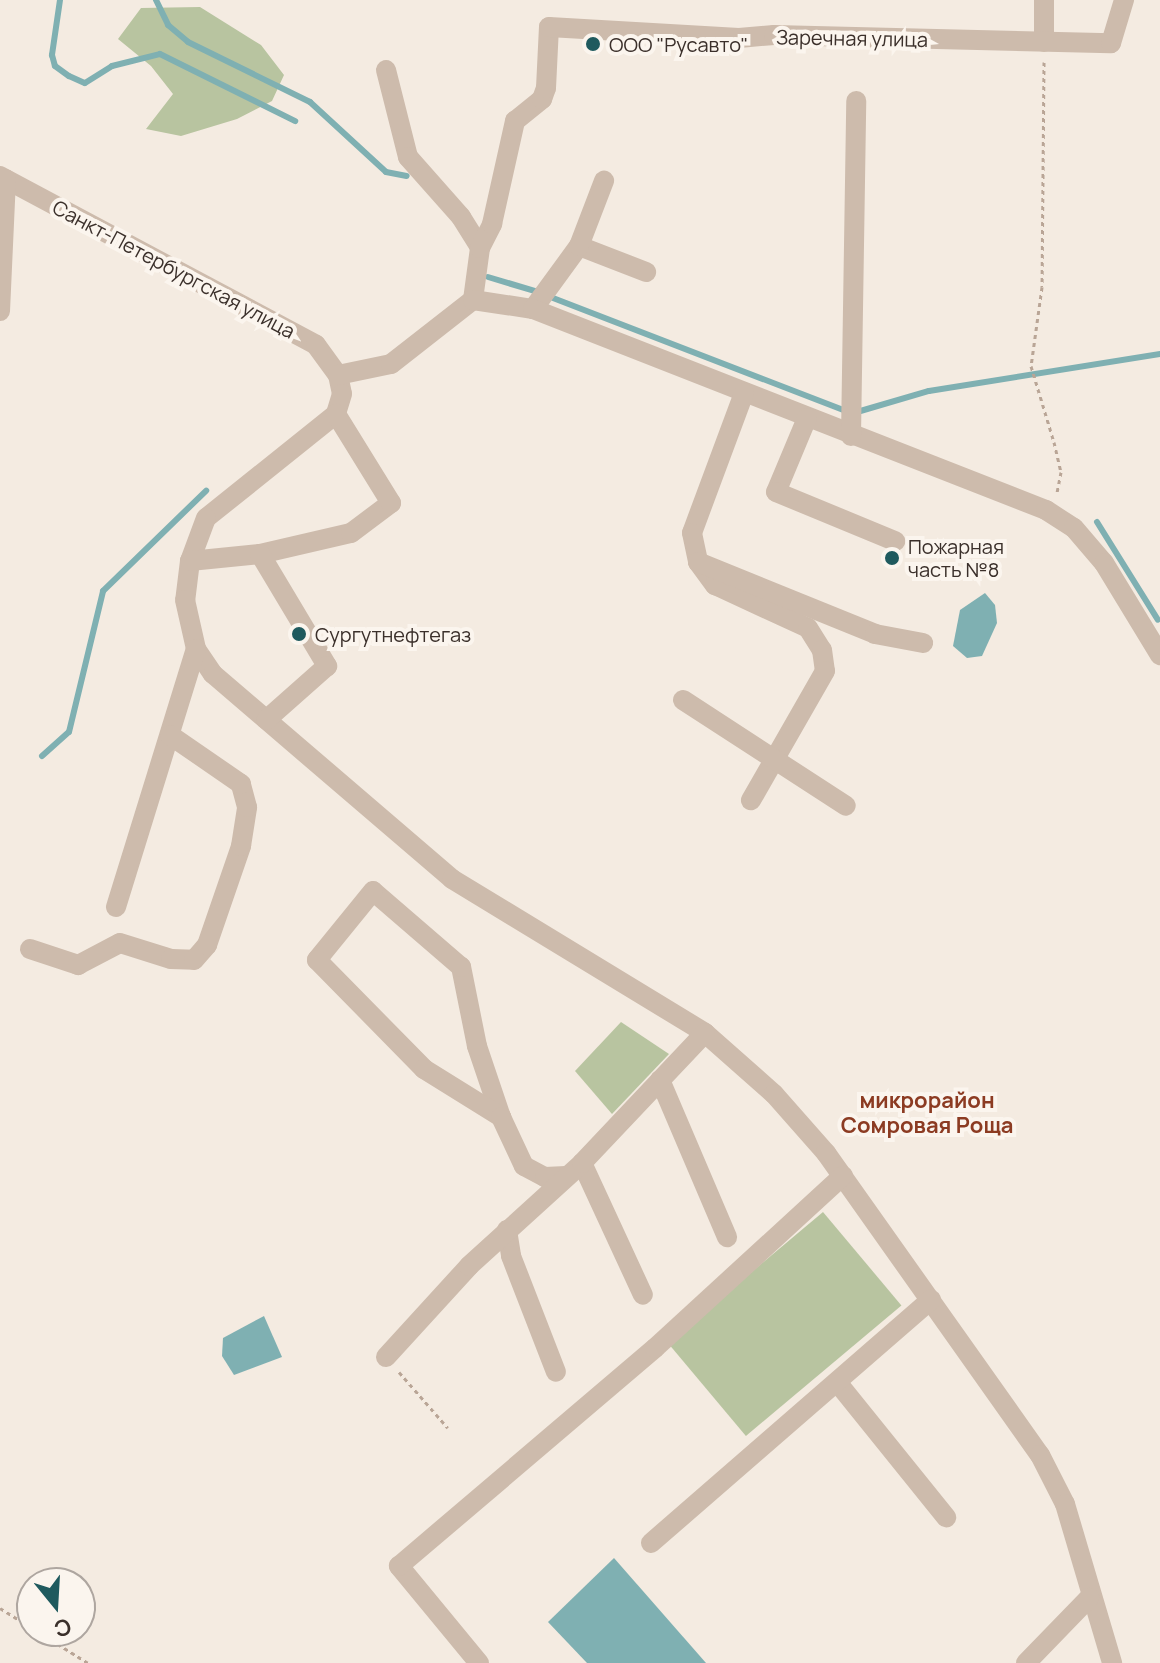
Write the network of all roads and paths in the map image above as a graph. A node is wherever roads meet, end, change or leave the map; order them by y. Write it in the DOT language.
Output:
graph roads {
  1 [pos="1044,0"];
  2 [pos="1124,0"];
  3 [pos="1044,42"];
  4 [pos="386,70"];
  5 [pos="856,101"];
  6 [pos="3,178"];
  7 [pos="604,181"];
  8 [pos="579,246"];
  9 [pos="480,248"];
  10 [pos="646,272"];
  11 [pos="473,300"];
  12 [pos="533,309"];
  13 [pos="0,311"];
  14 [pos="338,375"];
  15 [pos="744,393"];
  16 [pos="336,414"];
  17 [pos="807,418"];
  18 [pos="851,436"];
  19 [pos="1046,510"];
  20 [pos="895,541"];
  21 [pos="260,554"];
  22 [pos="190,561"];
  23 [pos="698,562"];
  24 [pos="923,643"];
  25 [pos="196,649"];
  26 [pos="1160,655"];
  27 [pos="683,700"];
  28 [pos="266,720"];
  29 [pos="170,735"];
  30 [pos="775,760"];
  31 [pos="751,800"];
  32 [pos="846,806"];
  33 [pos="116,907"];
  34 [pos="30,949"];
  35 [pos="705,1033"];
  36 [pos="660,1080"];
  37 [pos="501,1117"];
  38 [pos="574,1169"];
  39 [pos="843,1176"];
  40 [pos="507,1230"];
  41 [pos="727,1237"];
  42 [pos="643,1295"];
  43 [pos="931,1300"];
  44 [pos="386,1357"];
  45 [pos="556,1372"];
  46 [pos="837,1382"];
  47 [pos="448,1428"];
  48 [pos="946,1517"];
  49 [pos="651,1543"];
  50 [pos="1089,1598"];
  51 [pos="62,1647"];
  52 [pos="88,1663"];
  53 [pos="479,1663"];
  54 [pos="1026,1663"];
  55 [pos="1112,1663"];
  1 -- 3 [label="street"];
  2 -- 3 [label="street, Заречная улица"];
  3 -- 9 [label="street, Заречная улица"];
  3 -- 19 [label="path"];
  4 -- 9 [label="street"];
  5 -- 18 [label="street"];
  6 -- 13 [label="street"];
  6 -- 14 [label="street, Санкт-Петербургская улица"];
  7 -- 8 [label="street"];
  8 -- 10 [label="street"];
  8 -- 12 [label="street"];
  9 -- 11 [label="street"];
  11 -- 12 [label="street"];
  11 -- 14 [label="street"];
  12 -- 15 [label="street"];
  14 -- 16 [label="street"];
  15 -- 17 [label="street"];
  15 -- 23 [label="street"];
  16 -- 21 [label="street"];
  16 -- 22 [label="street"];
  17 -- 18 [label="street"];
  17 -- 20 [label="street"];
  18 -- 19 [label="street"];
  19 -- 26 [label="street"];
  21 -- 22 [label="street"];
  21 -- 28 [label="street"];
  22 -- 25 [label="street"];
  23 -- 24 [label="street"];
  23 -- 30 [label="street"];
  25 -- 28 [label="street"];
  25 -- 29 [label="street"];
  27 -- 30 [label="street"];
  28 -- 35 [label="street"];
  29 -- 33 [label="street"];
  29 -- 34 [label="street"];
  30 -- 31 [label="street"];
  30 -- 32 [label="street"];
  35 -- 36 [label="street"];
  35 -- 39 [label="street"];
  36 -- 38 [label="street"];
  36 -- 41 [label="street"];
  37 -- 37 [label="street"];
  37 -- 38 [label="street"];
  38 -- 40 [label="street"];
  38 -- 42 [label="street"];
  39 -- 43 [label="street"];
  39 -- 53 [label="street"];
  40 -- 44 [label="street"];
  40 -- 45 [label="street"];
  43 -- 46 [label="street"];
  43 -- 50 [label="street"];
  44 -- 47 [label="path"];
  46 -- 48 [label="street"];
  46 -- 49 [label="street"];
  50 -- 54 [label="street"];
  50 -- 55 [label="street"];
  51 -- 52 [label="path"];
}
